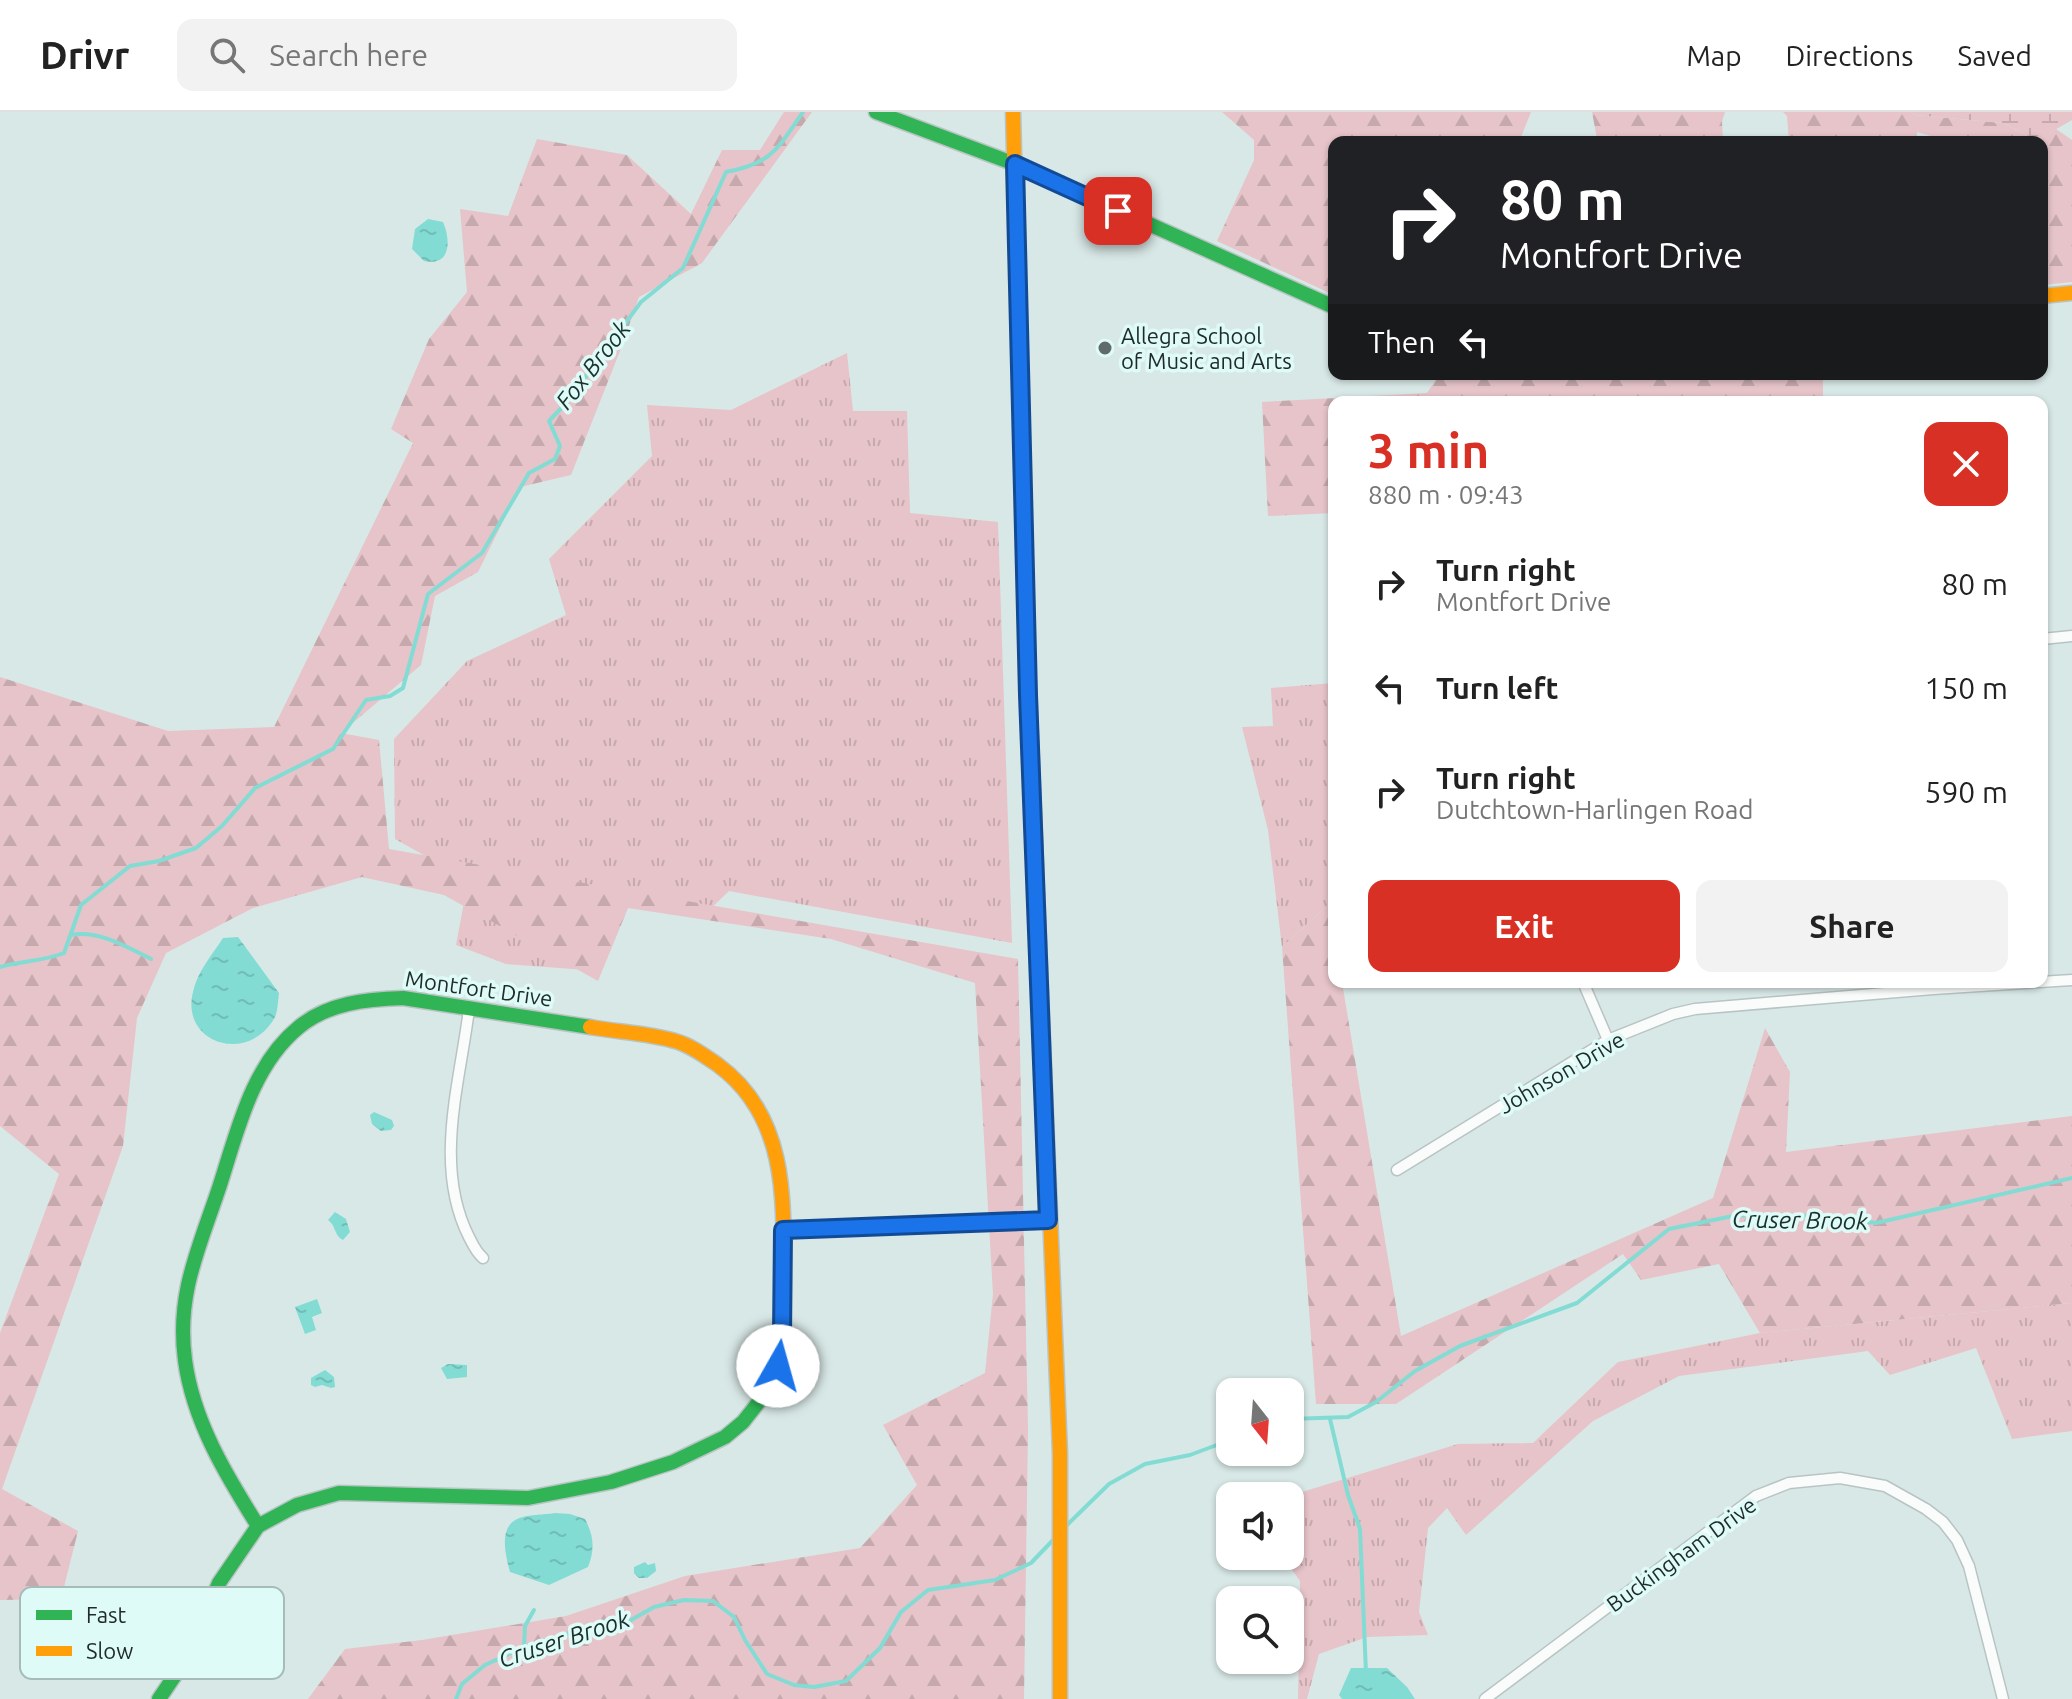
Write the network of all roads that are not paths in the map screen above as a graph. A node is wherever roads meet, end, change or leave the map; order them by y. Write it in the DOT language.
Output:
graph roads {
  1 [pos="876,112"];
  2 [pos="1013,112"];
  3 [pos="1015,164"];
  4 [pos="2072,293"];
  5 [pos="2048,295"];
  6 [pos="1328,304"];
  7 [pos="2072,636"];
  8 [pos="2048,638"];
  9 [pos="2072,980"];
  10 [pos="2048,981"];
  11 [pos="1586,988"];
  12 [pos="1903,988"];
  13 [pos="469,1009"];
  14 [pos="1608,1040"];
  15 [pos="1397,1170"];
  16 [pos="1048,1220"];
  17 [pos="783,1230"];
  18 [pos="483,1258"];
  19 [pos="258,1526"];
  20 [pos="217,1587"];
  21 [pos="175,1679"];
  22 [pos="159,1699"];
  23 [pos="1060,1699"];
  24 [pos="1485,1699"];
  25 [pos="2003,1699"];
  1 -- 3 [label="main road"];
  2 -- 3 [label="main road"];
  3 -- 6 [label="main road"];
  3 -- 16 [label="main road"];
  4 -- 5 [label="main road"];
  7 -- 8 [label="street"];
  9 -- 10 [label="street, Johnson Drive"];
  11 -- 14 [label="street"];
  12 -- 14 [label="street, Johnson Drive"];
  13 -- 17 [label="main road, Montfort Drive"];
  13 -- 18 [label="street"];
  13 -- 19 [label="main road, Montfort Drive"];
  14 -- 15 [label="street, Johnson Drive"];
  16 -- 17 [label="street"];
  16 -- 23 [label="main road"];
  17 -- 19 [label="main road, Montfort Drive"];
  19 -- 20 [label="main road, Montfort Drive"];
  21 -- 22 [label="main road, Montfort Drive"];
  24 -- 25 [label="street, Buckingham Drive"];
}
